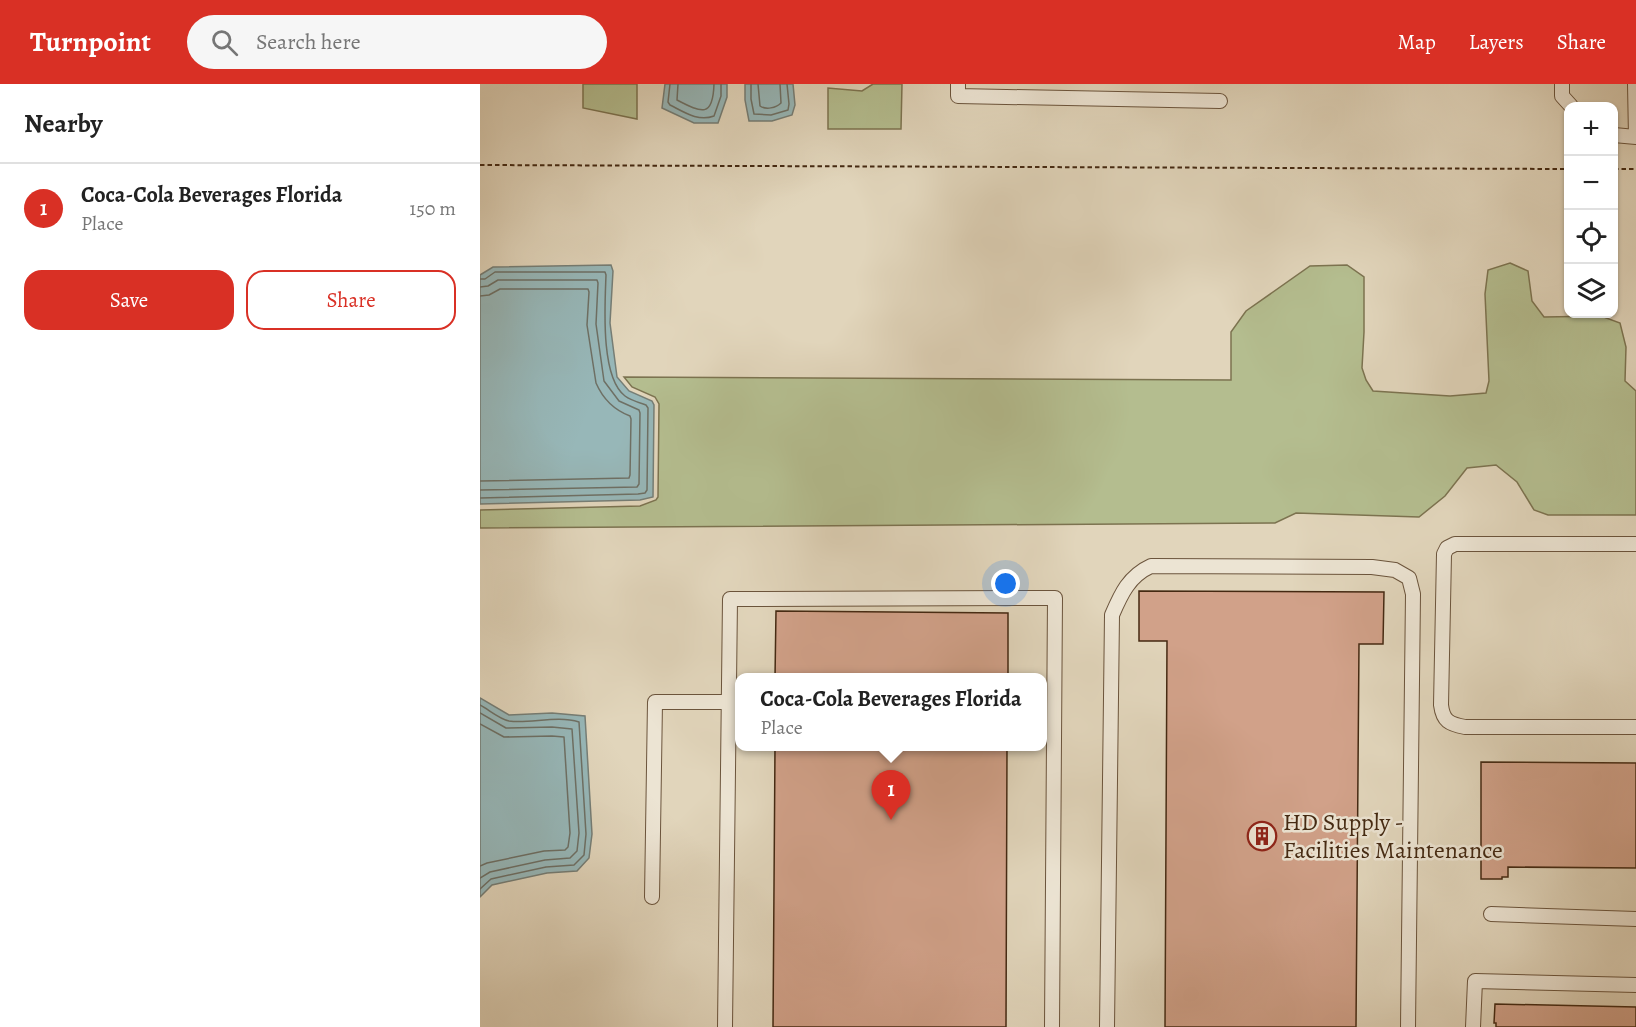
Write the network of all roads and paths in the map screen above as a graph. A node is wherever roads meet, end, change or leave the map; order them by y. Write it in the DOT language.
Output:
graph roads {
  1 [pos="958,84"];
  2 [pos="1562,84"];
  3 [pos="1635,84"];
  4 [pos="1220,101"];
  5 [pos="1567,102"];
  6 [pos="1618,135"];
  7 [pos="480,165"];
  8 [pos="1564,169"];
  9 [pos="1618,169"];
  10 [pos="1636,169"];
  11 [pos="1636,544"];
  12 [pos="728,702"];
  13 [pos="1636,727"];
  14 [pos="652,897"];
  15 [pos="1491,914"];
  16 [pos="1636,920"];
  17 [pos="1636,985"];
  18 [pos="725,1027"];
  19 [pos="1052,1027"];
  20 [pos="1107,1027"];
  21 [pos="1408,1027"];
  22 [pos="1473,1027"];
  1 -- 4 [label="lane"];
  2 -- 5 [label="lane"];
  3 -- 6 [label="lane"];
  7 -- 8 [label="path"];
  9 -- 10 [label="path"];
  11 -- 13 [label="lane"];
  12 -- 14 [label="lane"];
  12 -- 18 [label="lane"];
  12 -- 19 [label="lane"];
  15 -- 16 [label="lane"];
  17 -- 22 [label="lane"];
  20 -- 21 [label="lane"];
}
